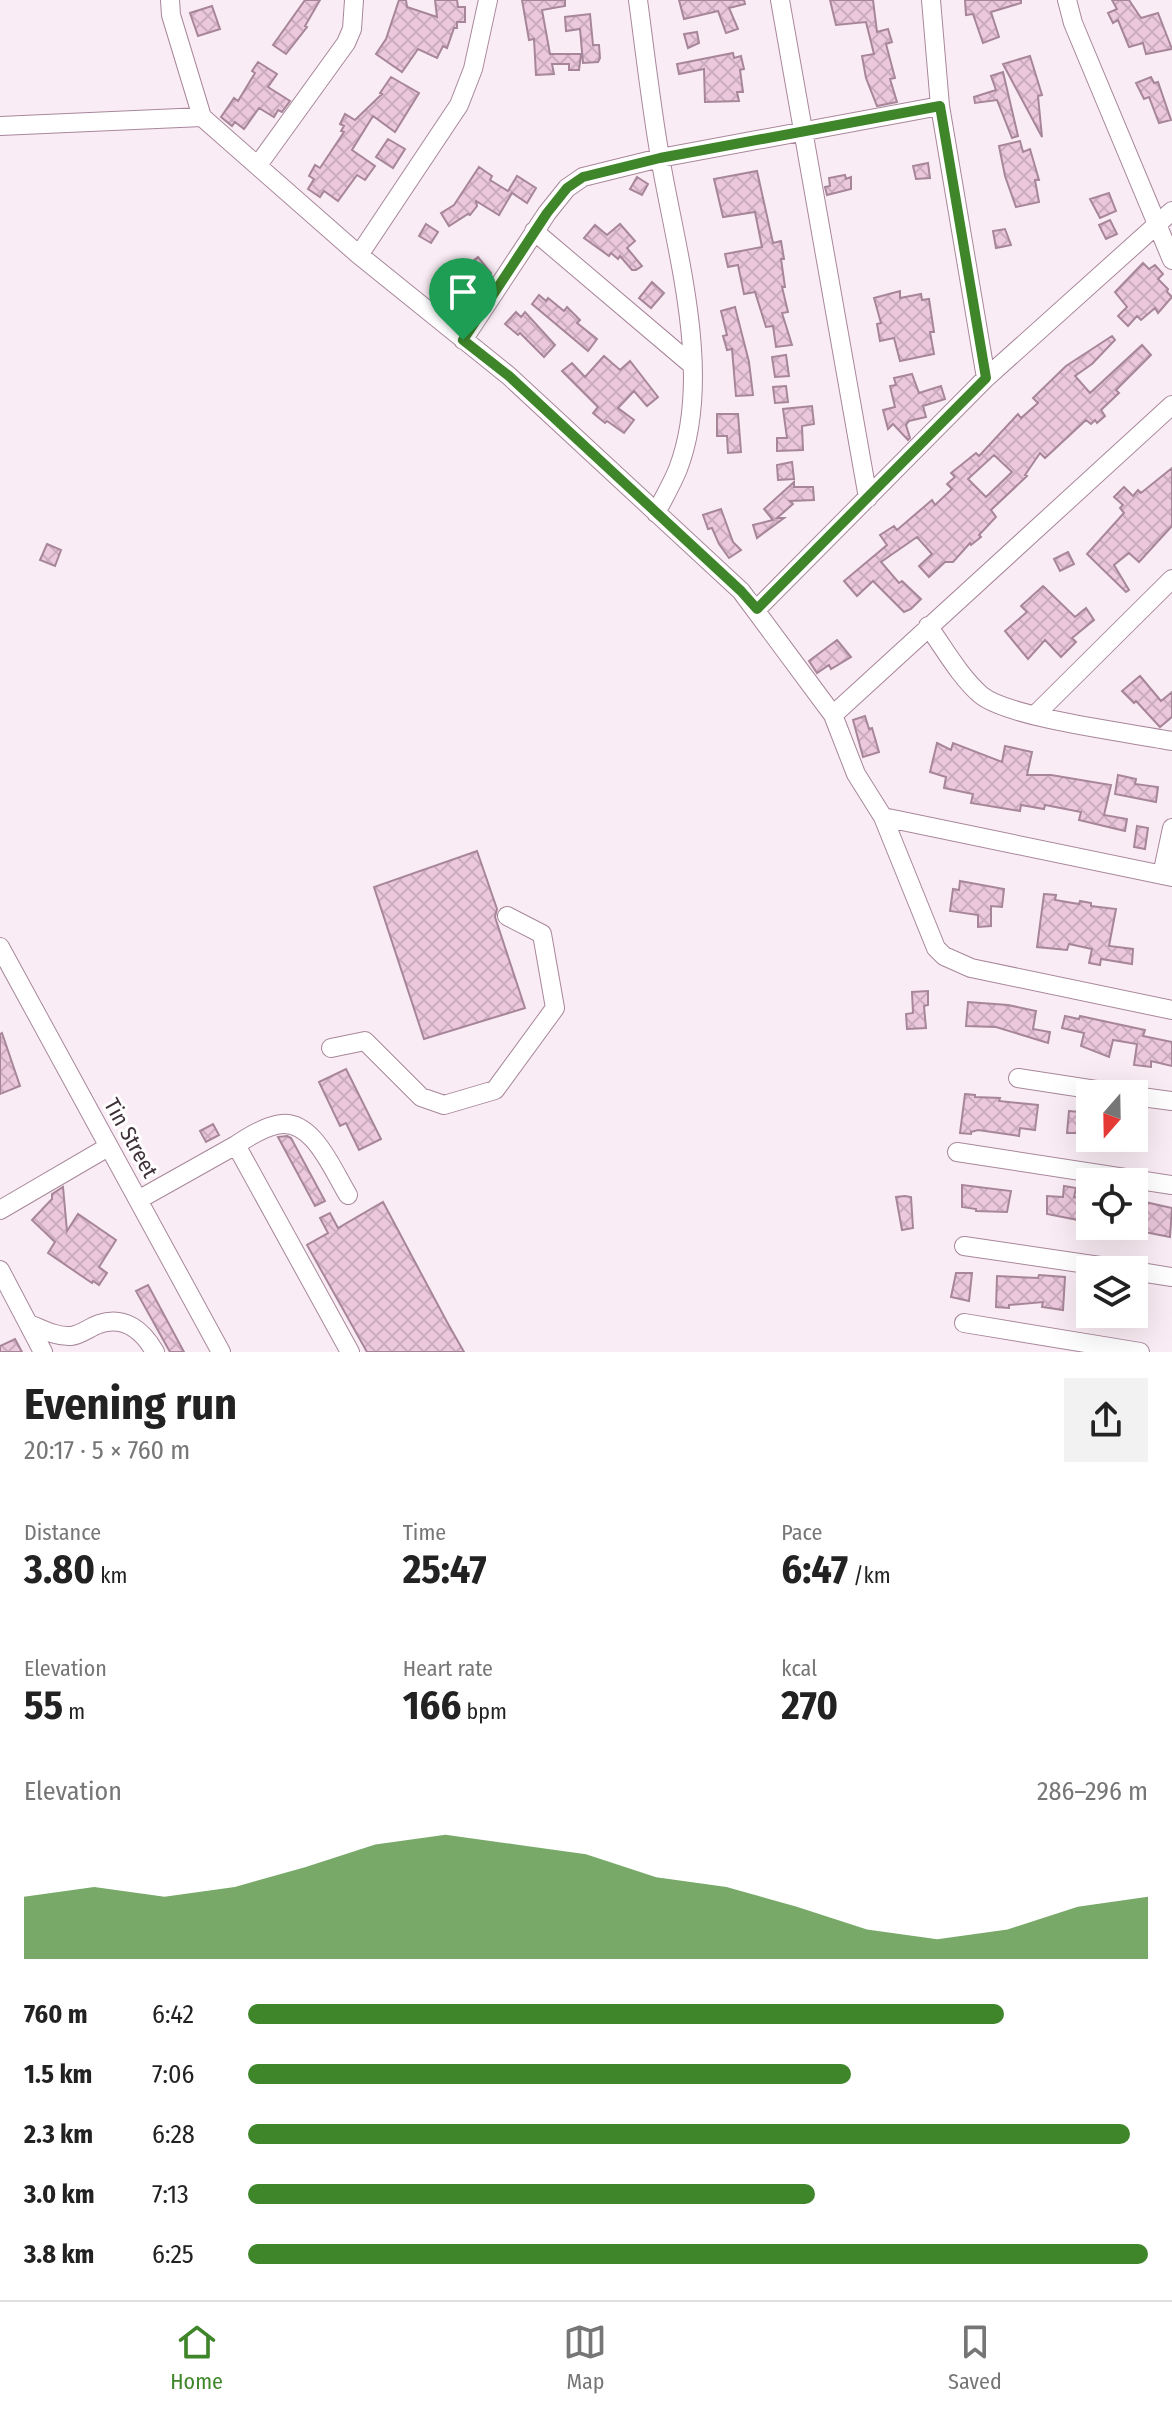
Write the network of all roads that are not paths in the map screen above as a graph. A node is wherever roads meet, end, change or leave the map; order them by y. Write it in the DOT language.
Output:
graph roads {
  1 [pos="169,0"];
  2 [pos="354,0"];
  3 [pos="488,0"];
  4 [pos="638,0"];
  5 [pos="780,0"];
  6 [pos="931,0"];
  7 [pos="1067,0"];
  8 [pos="940,106"];
  9 [pos="202,117"];
  10 [pos="0,126"];
  11 [pos="803,132"];
  12 [pos="660,158"];
  13 [pos="258,165"];
  14 [pos="1172,211"];
  15 [pos="1157,225"];
  16 [pos="534,231"];
  17 [pos="359,255"];
  18 [pos="1172,260"];
  19 [pos="463,340"];
  20 [pos="692,365"];
  21 [pos="986,378"];
  22 [pos="1172,405"];
  23 [pos="868,498"];
  24 [pos="656,513"];
  25 [pos="1172,579"];
  26 [pos="757,609"];
  27 [pos="928,626"];
  28 [pos="833,715"];
  29 [pos="1035,715"];
  30 [pos="1172,741"];
  31 [pos="883,817"];
  32 [pos="1172,828"];
  33 [pos="1167,876"];
  34 [pos="507,916"];
  35 [pos="0,947"];
  36 [pos="1172,1010"];
  37 [pos="331,1048"];
  38 [pos="1018,1078"];
  39 [pos="1076,1087"];
  40 [pos="1148,1098"];
  41 [pos="1172,1101"];
  42 [pos="236,1145"];
  43 [pos="108,1147"];
  44 [pos="957,1152"];
  45 [pos="1172,1185"];
  46 [pos="348,1195"];
  47 [pos="138,1200"];
  48 [pos="0,1210"];
  49 [pos="964,1246"];
  50 [pos="1076,1262"];
  51 [pos="0,1270"];
  52 [pos="1148,1273"];
  53 [pos="1172,1277"];
  54 [pos="964,1323"];
  55 [pos="29,1324"];
  56 [pos="43,1352"];
  57 [pos="155,1352"];
  58 [pos="221,1352"];
  59 [pos="350,1352"];
  60 [pos="1140,1352"];
  1 -- 9 [label="street"];
  2 -- 13 [label="street"];
  3 -- 17 [label="street"];
  4 -- 12 [label="street"];
  5 -- 11 [label="street"];
  6 -- 8 [label="street"];
  7 -- 15 [label="street"];
  8 -- 11 [label="street"];
  8 -- 21 [label="street"];
  9 -- 10 [label="street"];
  9 -- 13 [label="street"];
  11 -- 12 [label="street"];
  11 -- 23 [label="street"];
  12 -- 16 [label="street"];
  12 -- 20 [label="street"];
  13 -- 17 [label="street"];
  14 -- 15 [label="street"];
  15 -- 18 [label="street"];
  15 -- 21 [label="street"];
  16 -- 19 [label="street"];
  16 -- 20 [label="street"];
  17 -- 19 [label="street"];
  19 -- 24 [label="street"];
  20 -- 24 [label="street"];
  21 -- 23 [label="street"];
  22 -- 27 [label="street"];
  23 -- 26 [label="street"];
  24 -- 26 [label="street"];
  25 -- 29 [label="street"];
  26 -- 28 [label="street"];
  27 -- 28 [label="street"];
  27 -- 29 [label="street"];
  28 -- 31 [label="street"];
  29 -- 30 [label="street"];
  31 -- 33 [label="street"];
  31 -- 36 [label="street"];
  32 -- 33 [label="street"];
  34 -- 37 [label="street"];
  35 -- 43 [label="street, Tin Street"];
  38 -- 39 [label="street"];
  40 -- 41 [label="street"];
  42 -- 46 [label="street"];
  42 -- 47 [label="street"];
  42 -- 59 [label="street"];
  43 -- 47 [label="street, Tin Street"];
  43 -- 48 [label="street"];
  44 -- 45 [label="street"];
  47 -- 58 [label="street, Tin Street"];
  49 -- 50 [label="street"];
  51 -- 55 [label="street"];
  52 -- 53 [label="street"];
  54 -- 60 [label="street"];
  55 -- 56 [label="street"];
  55 -- 57 [label="street"];
}
